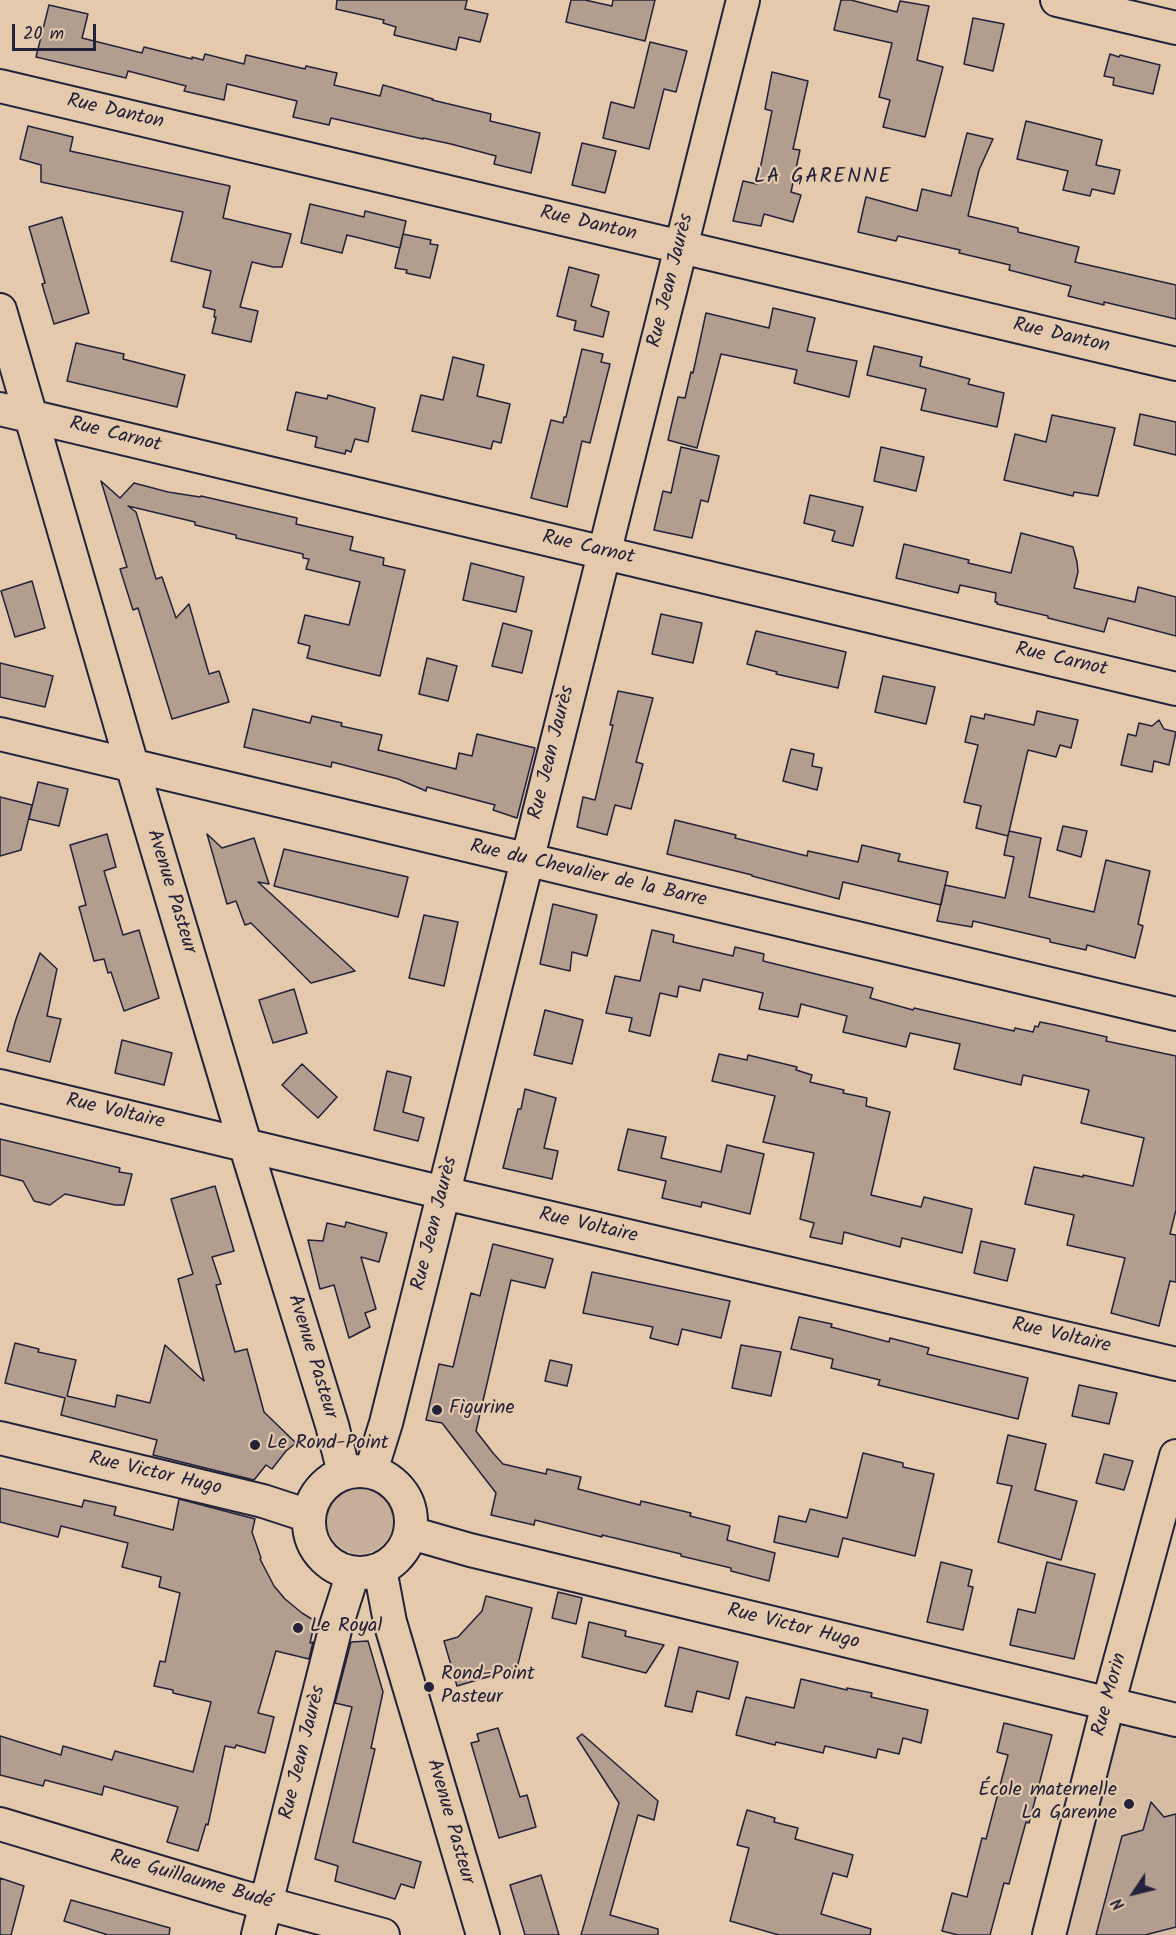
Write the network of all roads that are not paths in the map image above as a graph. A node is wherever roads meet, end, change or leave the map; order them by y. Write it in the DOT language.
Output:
graph roads {
  1 [pos="743,0"];
  2 [pos="1057,0"];
  3 [pos="1176,28"];
  4 [pos="0,86"];
  5 [pos="680,247"];
  6 [pos="0,310"];
  7 [pos="1176,364"];
  8 [pos="0,409"];
  9 [pos="31,416"];
  10 [pos="604,554"];
  11 [pos="1176,688"];
  12 [pos="0,734"];
  13 [pos="132,765"];
  14 [pos="526,860"];
  15 [pos="1176,1014"];
  16 [pos="0,1086"];
  17 [pos="245,1144"];
  18 [pos="444,1193"];
  19 [pos="1176,1364"];
  20 [pos="0,1438"];
  21 [pos="1176,1456"];
  22 [pos="357,1472"];
  23 [pos="309,1516"];
  24 [pos="411,1533"];
  25 [pos="366,1571"];
  26 [pos="1109,1704"];
  27 [pos="1176,1720"];
  28 [pos="0,1824"];
  29 [pos="266,1902"];
  30 [pos="258,1935"];
  31 [pos="383,1935"];
  32 [pos="483,1935"];
  33 [pos="1049,1935"];
  1 -- 5 [label="street, Rue Jean Jaurès"];
  2 -- 3 [label="street"];
  4 -- 5 [label="street, Rue Danton"];
  5 -- 7 [label="street, Rue Danton"];
  5 -- 10 [label="street, Rue Jean Jaurès"];
  6 -- 9 [label="street, Avenue Pasteur"];
  8 -- 9 [label="street, Rue Carnot"];
  9 -- 10 [label="street, Rue Carnot"];
  9 -- 13 [label="street, Avenue Pasteur"];
  10 -- 11 [label="street, Rue Carnot"];
  10 -- 14 [label="street, Rue Jean Jaurès"];
  12 -- 13 [label="street, Rue du Chevalier de la Barre"];
  13 -- 14 [label="street, Rue du Chevalier de la Barre"];
  13 -- 17 [label="street, Avenue Pasteur"];
  14 -- 15 [label="street, Rue du Chevalier de la Barre"];
  14 -- 18 [label="street, Rue Jean Jaurès"];
  16 -- 17 [label="street, Rue Voltaire"];
  17 -- 18 [label="street, Rue Voltaire"];
  17 -- 22 [label="street, Avenue Pasteur"];
  18 -- 19 [label="street, Rue Voltaire"];
  18 -- 22 [label="street, Rue Jean Jaurès"];
  20 -- 23 [label="street, Rue Victor Hugo"];
  21 -- 26 [label="street, Rue Morin"];
  22 -- 23 [label="street"];
  22 -- 24 [label="street"];
  23 -- 25 [label="street"];
  24 -- 25 [label="street"];
  24 -- 26 [label="street, Rue Victor Hugo"];
  25 -- 29 [label="street, Rue Jean Jaurès"];
  25 -- 32 [label="street, Avenue Pasteur"];
  26 -- 27 [label="street, Rue Victor Hugo"];
  26 -- 33 [label="street, Rue Morin"];
  28 -- 29 [label="street, Rue Guillaume Budé"];
  29 -- 30 [label="street, Rue Jean Jaurès"];
  29 -- 31 [label="street, Rue Guillaume Budé"];
}
